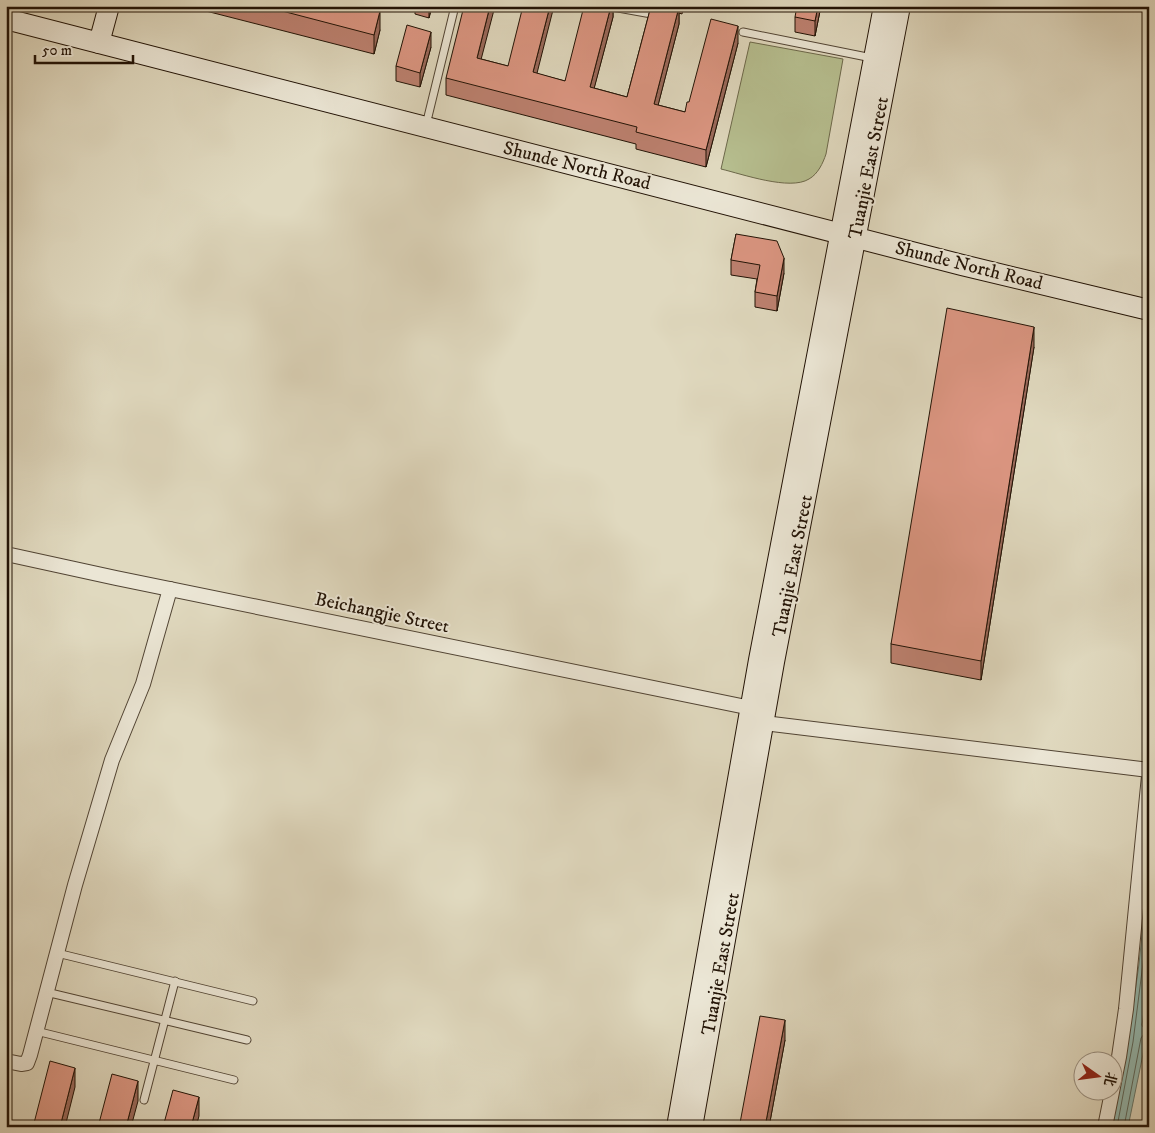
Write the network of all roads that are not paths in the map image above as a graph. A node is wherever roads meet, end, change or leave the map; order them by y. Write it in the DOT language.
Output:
graph roads {
  1 [pos="109,6"];
  2 [pos="455,6"];
  3 [pos="607,6"];
  4 [pos="884,6"];
  5 [pos="900,6"];
  6 [pos="663,16"];
  7 [pos="6,19"];
  8 [pos="743,32"];
  9 [pos="99,43"];
  10 [pos="874,58"];
  11 [pos="425,127"];
  12 [pos="848,236"];
  13 [pos="1149,310"];
  14 [pos="6,554"];
  15 [pos="170,589"];
  16 [pos="757,715"];
  17 [pos="1149,770"];
  18 [pos="1149,776"];
  19 [pos="57,953"];
  20 [pos="175,981"];
  21 [pos="46,992"];
  22 [pos="253,1000"];
  23 [pos="164,1021"];
  24 [pos="36,1031"];
  25 [pos="247,1040"];
  26 [pos="154,1060"];
  27 [pos="6,1061"];
  28 [pos="234,1080"];
  29 [pos="144,1100"];
  30 [pos="677,1127"];
  31 [pos="692,1127"];
  32 [pos="1105,1127"];
  1 -- 9 [label="main road"];
  2 -- 11 [label="lane"];
  3 -- 6 [label="lane"];
  4 -- 10 [label="main road, Tuanjie East Street"];
  5 -- 12 [label="main road, Tuanjie East Street"];
  7 -- 9 [label="main road, Shunde North Road"];
  8 -- 10 [label="lane"];
  9 -- 11 [label="main road, Shunde North Road"];
  10 -- 12 [label="main road, Tuanjie East Street"];
  11 -- 12 [label="main road, Shunde North Road"];
  12 -- 13 [label="main road, Shunde North Road"];
  12 -- 16 [label="main road, Tuanjie East Street"];
  14 -- 15 [label="street, Beichangjie Street"];
  15 -- 16 [label="street, Beichangjie Street"];
  15 -- 19 [label="street"];
  16 -- 17 [label="street, Beichangjie Street"];
  16 -- 30 [label="main road, Tuanjie East Street"];
  16 -- 31 [label="main road, Tuanjie East Street"];
  18 -- 32 [label="street"];
  19 -- 20 [label="lane"];
  19 -- 21 [label="street"];
  20 -- 22 [label="lane"];
  20 -- 23 [label="lane"];
  21 -- 23 [label="lane"];
  21 -- 24 [label="street"];
  23 -- 25 [label="lane"];
  23 -- 26 [label="lane"];
  24 -- 26 [label="lane"];
  24 -- 27 [label="street"];
  26 -- 28 [label="lane"];
  26 -- 29 [label="lane"];
}
